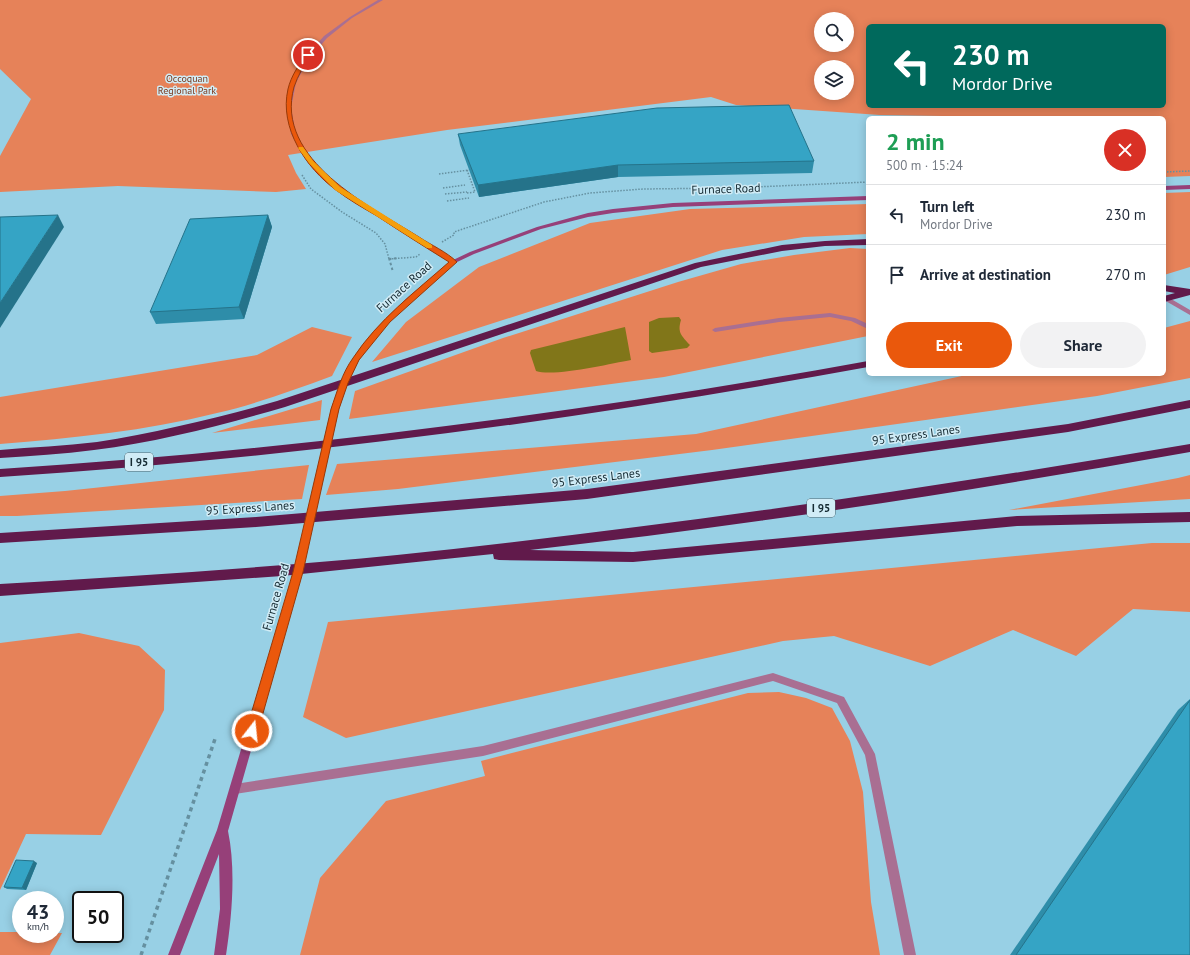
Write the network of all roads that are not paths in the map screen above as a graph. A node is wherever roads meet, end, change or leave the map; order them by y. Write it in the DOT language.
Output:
graph roads {
  1 [pos="381,0"];
  2 [pos="1190,187"];
  3 [pos="1166,188"];
  4 [pos="866,198"];
  5 [pos="866,242"];
  6 [pos="453,262"];
  7 [pos="1166,288"];
  8 [pos="1190,292"];
  9 [pos="1166,298"];
  10 [pos="1166,299"];
  11 [pos="1190,313"];
  12 [pos="866,326"];
  13 [pos="716,330"];
  14 [pos="866,364"];
  15 [pos="1190,404"];
  16 [pos="1190,448"];
  17 [pos="0,454"];
  18 [pos="0,473"];
  19 [pos="1190,518"];
  20 [pos="0,538"];
  21 [pos="450,554"];
  22 [pos="0,590"];
  23 [pos="235,789"];
  24 [pos="223,830"];
  25 [pos="174,955"];
  26 [pos="220,955"];
  27 [pos="910,955"];
  1 -- 6 [label="street"];
  2 -- 3 [label="main road"];
  4 -- 6 [label="main road, Furnace Road"];
  5 -- 17 [label="highway"];
  6 -- 23 [label="main road, Furnace Road"];
  7 -- 8 [label="highway"];
  8 -- 9 [label="highway"];
  10 -- 11 [label="street"];
  12 -- 13 [label="street"];
  14 -- 18 [label="highway, I 95"];
  15 -- 20 [label="highway, 95 Express Lanes"];
  16 -- 21 [label="highway, I 95"];
  19 -- 21 [label="highway"];
  21 -- 22 [label="highway, I 95"];
  23 -- 24 [label="main road, Furnace Road"];
  23 -- 27 [label="street"];
  24 -- 25 [label="main road, Furnace Road"];
  24 -- 26 [label="main road, Furnace Road"];
}
